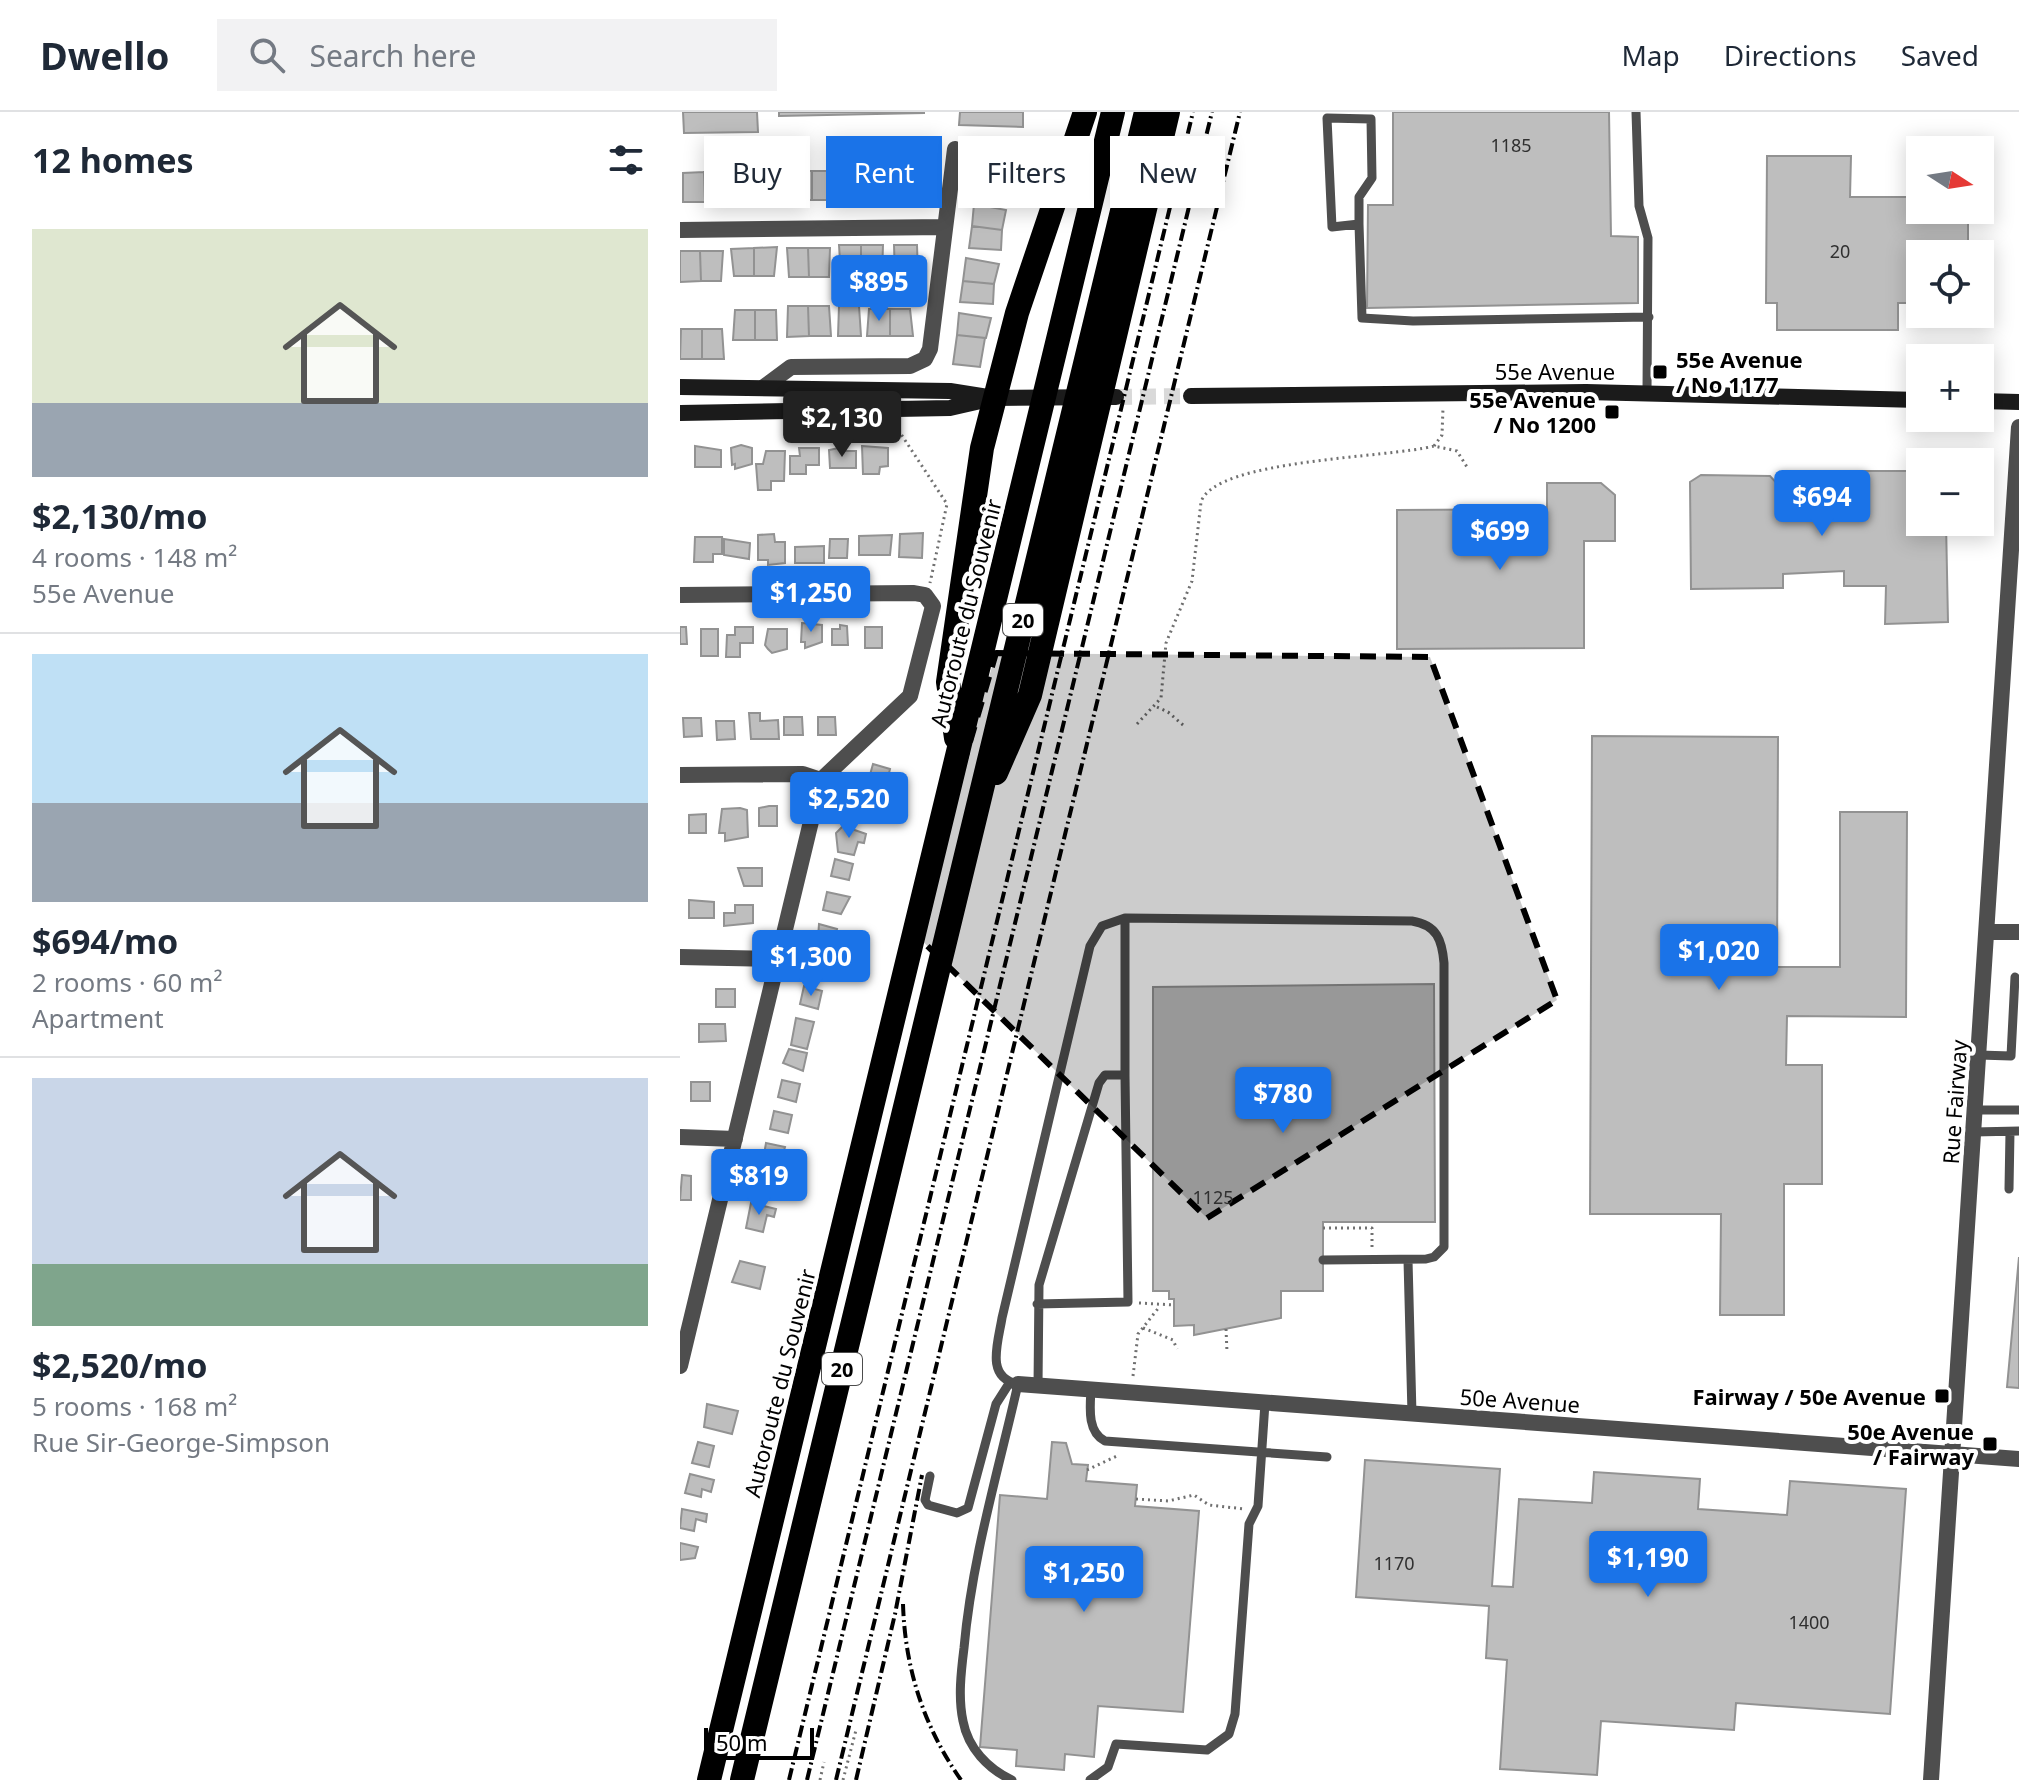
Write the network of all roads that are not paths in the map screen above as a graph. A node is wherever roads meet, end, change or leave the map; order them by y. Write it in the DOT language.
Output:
graph roads {
  1 [pos="1085,112"];
  2 [pos="1113,112"];
  3 [pos="1146,112"];
  4 [pos="1168,112"];
  5 [pos="1636,112"];
  6 [pos="1334,115"];
  7 [pos="955,149"];
  8 [pos="1359,224"];
  9 [pos="945,227"];
  10 [pos="680,230"];
  11 [pos="1649,317"];
  12 [pos="680,387"];
  13 [pos="764,387"];
  14 [pos="810,389"];
  15 [pos="1647,393"];
  16 [pos="1191,396"];
  17 [pos="994,398"];
  18 [pos="1108,398"];
  19 [pos="1906,400"];
  20 [pos="1994,401"];
  21 [pos="2019,402"];
  22 [pos="810,410"];
  23 [pos="680,413"];
  24 [pos="2019,427"];
  25 [pos="680,595"];
  26 [pos="2011,652"];
  27 [pos="958,752"];
  28 [pos="680,775"];
  29 [pos="821,780"];
  30 [pos="975,819"];
  31 [pos="1125,918"];
  32 [pos="1988,932"];
  33 [pos="2019,932"];
  34 [pos="680,957"];
  35 [pos="778,959"];
  36 [pos="2015,977"];
  37 [pos="1979,1055"];
  38 [pos="1125,1075"];
  39 [pos="1976,1110"];
  40 [pos="2019,1110"];
  41 [pos="2014,1131"];
  42 [pos="1974,1132"];
  43 [pos="680,1137"];
  44 [pos="735,1139"];
  45 [pos="2009,1189"];
  46 [pos="1323,1260"];
  47 [pos="1408,1260"];
  48 [pos="1037,1304"];
  49 [pos="680,1366"];
  50 [pos="1014,1383"];
  51 [pos="1038,1386"];
  52 [pos="1091,1390"];
  53 [pos="1265,1403"];
  54 [pos="1412,1414"];
  55 [pos="1261,1453"];
  56 [pos="1951,1454"];
  57 [pos="1327,1457"];
  58 [pos="2019,1459"];
  59 [pos="930,1476"];
  60 [pos="709,1780"];
  61 [pos="742,1780"];
  62 [pos="1012,1780"];
  63 [pos="1090,1780"];
  64 [pos="1931,1780"];
  1 -- 17 [label="highway"];
  2 -- 27 [label="highway, Autoroute du Souvenir / 20"];
  3 -- 30 [label="highway, 20"];
  4 -- 18 [label="highway"];
  5 -- 11 [label="lane"];
  6 -- 8 [label="lane"];
  6 -- 8 [label="lane"];
  7 -- 9 [label="street"];
  8 -- 11 [label="lane"];
  9 -- 10 [label="street"];
  9 -- 13 [label="street"];
  11 -- 15 [label="lane"];
  12 -- 13 [label="street"];
  13 -- 14 [label="street"];
  14 -- 17 [label="street"];
  14 -- 22 [label="lane"];
  15 -- 16 [label="street, 55e Avenue"];
  15 -- 19 [label="street, 55e Avenue"];
  17 -- 18 [label="street"];
  17 -- 22 [label="street"];
  17 -- 27 [label="highway"];
  18 -- 30 [label="highway"];
  20 -- 21 [label="street"];
  22 -- 23 [label="street"];
  24 -- 26 [label="street, Rue Fairway"];
  25 -- 29 [label="street"];
  26 -- 32 [label="street, Rue Fairway"];
  27 -- 60 [label="highway, Autoroute du Souvenir / 20"];
  28 -- 29 [label="street"];
  29 -- 35 [label="street"];
  30 -- 61 [label="highway, 20"];
  31 -- 38 [label="lane"];
  31 -- 47 [label="lane"];
  31 -- 50 [label="lane"];
  32 -- 33 [label="street"];
  32 -- 37 [label="street, Rue Fairway"];
  34 -- 35 [label="street"];
  35 -- 44 [label="street"];
  36 -- 37 [label="lane"];
  37 -- 39 [label="street, Rue Fairway"];
  38 -- 48 [label="lane"];
  38 -- 48 [label="lane"];
  39 -- 40 [label="lane"];
  39 -- 42 [label="street, Rue Fairway"];
  41 -- 42 [label="lane"];
  41 -- 45 [label="lane"];
  42 -- 56 [label="street, Rue Fairway"];
  43 -- 44 [label="street"];
  44 -- 49 [label="street"];
  46 -- 47 [label="lane"];
  47 -- 54 [label="lane"];
  48 -- 51 [label="lane"];
  50 -- 51 [label="street, 50e Avenue"];
  50 -- 59 [label="lane"];
  50 -- 62 [label="lane"];
  51 -- 52 [label="street, 50e Avenue"];
  52 -- 53 [label="street, 50e Avenue"];
  52 -- 55 [label="lane"];
  53 -- 54 [label="street, 50e Avenue"];
  53 -- 55 [label="lane"];
  54 -- 56 [label="street, 50e Avenue"];
  55 -- 57 [label="lane"];
  55 -- 63 [label="lane"];
  56 -- 58 [label="street, 50e Avenue"];
  56 -- 64 [label="street, Rue Fairway"];
}
